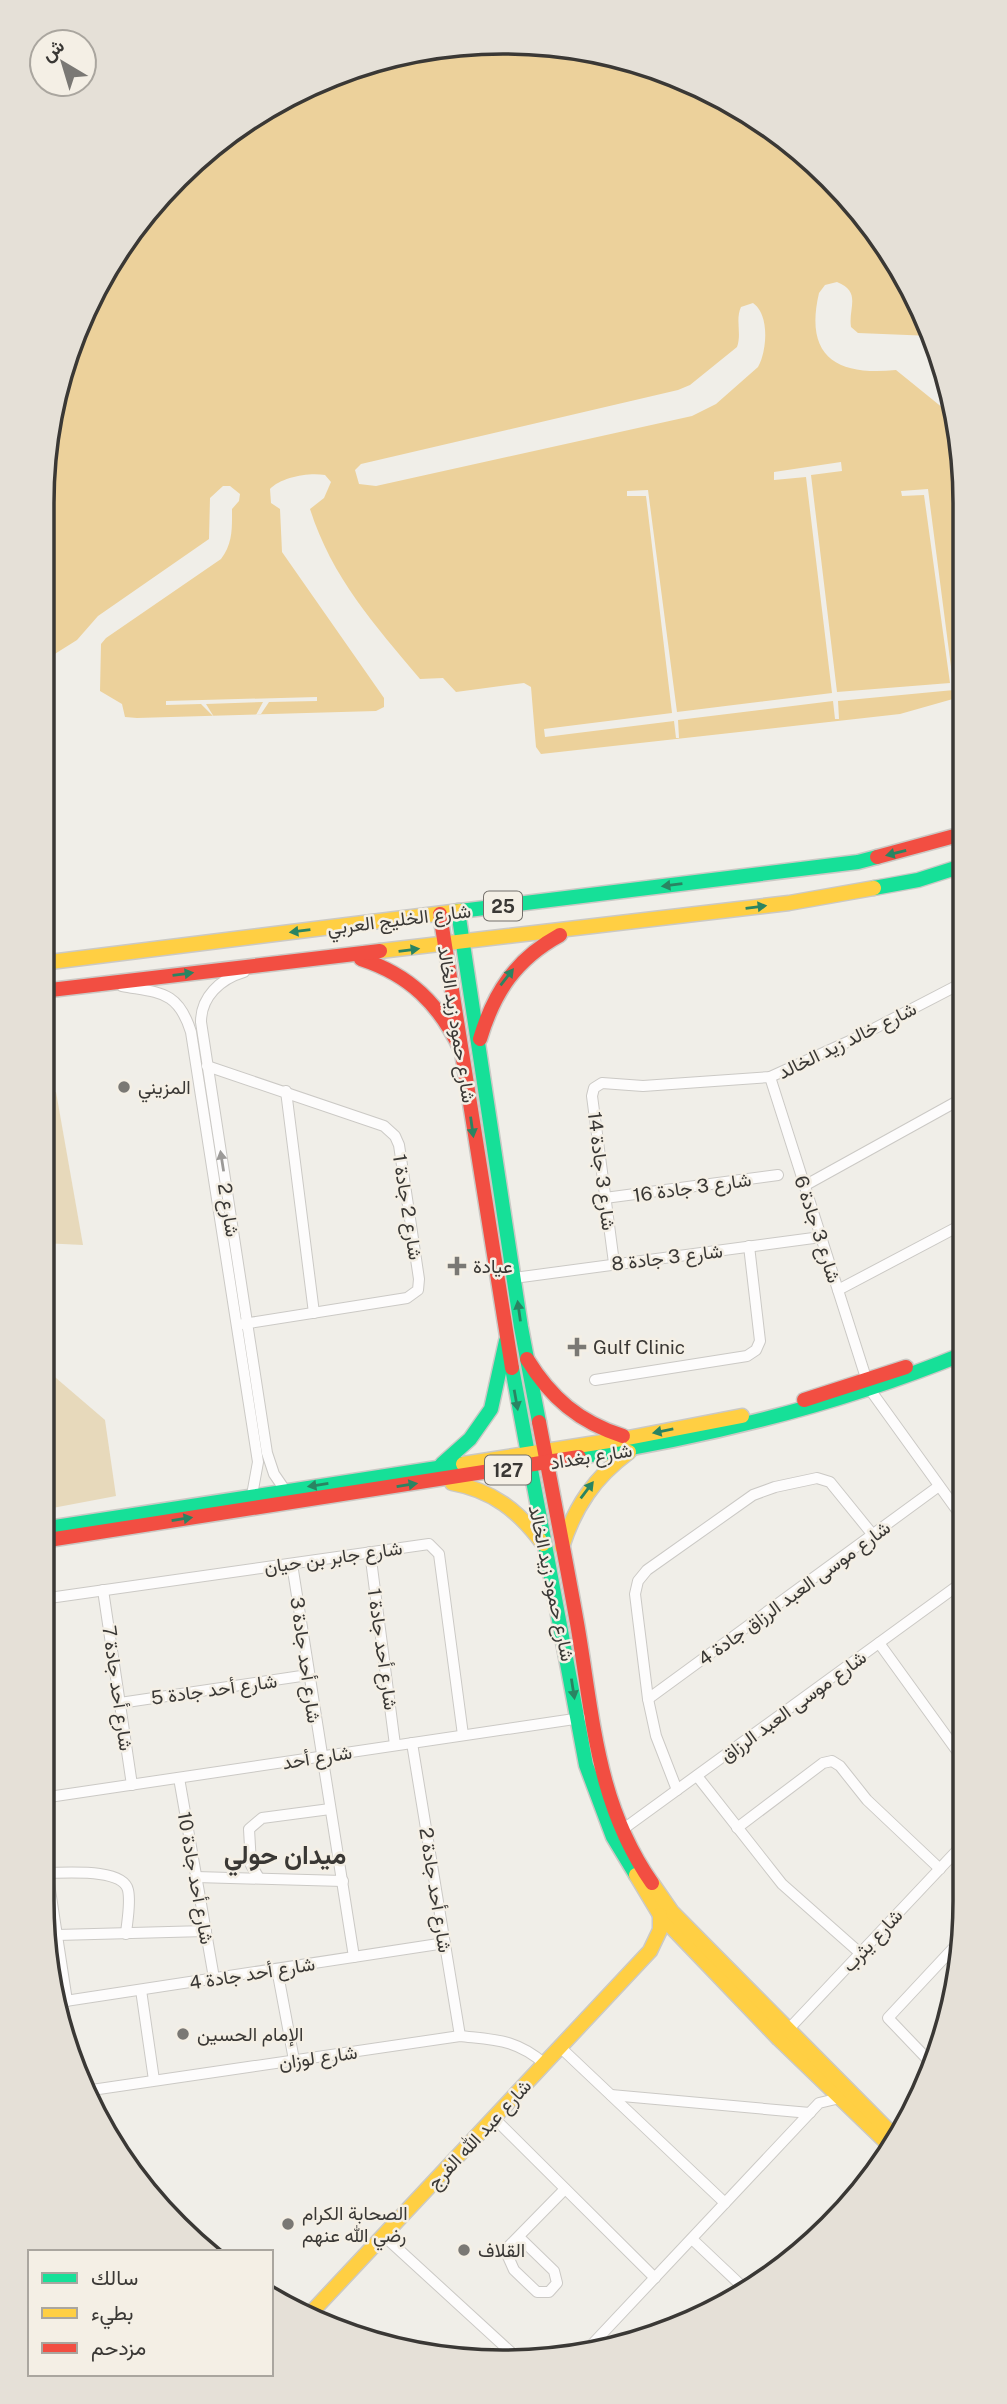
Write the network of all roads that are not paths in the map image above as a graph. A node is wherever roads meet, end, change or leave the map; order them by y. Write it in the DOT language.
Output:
graph roads {
  1 [pos="953,836"];
  2 [pos="953,869"];
  3 [pos="458,911"];
  4 [pos="440,914"];
  5 [pos="572,929"];
  6 [pos="463,942"];
  7 [pos="445,945"];
  8 [pos="352,956"];
  9 [pos="54,962"];
  10 [pos="270,964"];
  11 [pos="111,983"];
  12 [pos="953,988"];
  13 [pos="54,990"];
  14 [pos="480,1039"];
  15 [pos="461,1050"];
  16 [pos="204,1071"];
  17 [pos="769,1077"];
  18 [pos="602,1083"];
  19 [pos="286,1091"];
  20 [pos="953,1104"];
  21 [pos="778,1175"];
  22 [pos="804,1186"];
  23 [pos="605,1198"];
  24 [pos="953,1229"];
  25 [pos="821,1237"];
  26 [pos="748,1246"];
  27 [pos="614,1263"];
  28 [pos="514,1278"];
  29 [pos="838,1290"];
  30 [pos="314,1313"];
  31 [pos="242,1324"];
  32 [pos="506,1341"];
  33 [pos="953,1349"];
  34 [pos="953,1358"];
  35 [pos="527,1359"];
  36 [pos="595,1380"];
  37 [pos="869,1386"];
  38 [pos="631,1443"];
  39 [pos="545,1456"];
  40 [pos="526,1459"];
  41 [pos="439,1466"];
  42 [pos="432,1481"];
  43 [pos="939,1486"];
  44 [pos="285,1490"];
  45 [pos="252,1495"];
  46 [pos="953,1505"];
  47 [pos="54,1527"];
  48 [pos="873,1535"];
  49 [pos="54,1539"];
  50 [pos="543,1544"];
  51 [pos="562,1547"];
  52 [pos="370,1552"];
  53 [pos="292,1564"];
  54 [pos="953,1589"];
  55 [pos="103,1590"];
  56 [pos="54,1597"];
  57 [pos="879,1643"];
  58 [pos="308,1675"];
  59 [pos="648,1699"];
  60 [pos="120,1703"];
  61 [pos="585,1717"];
  62 [pos="463,1735"];
  63 [pos="412,1743"];
  64 [pos="396,1745"];
  65 [pos="953,1745"];
  66 [pos="320,1756"];
  67 [pos="696,1776"];
  68 [pos="179,1778"];
  69 [pos="132,1785"];
  70 [pos="677,1790"];
  71 [pos="54,1796"];
  72 [pos="330,1809"];
  73 [pos="737,1828"];
  74 [pos="622,1830"];
  75 [pos="953,1854"];
  76 [pos="940,1868"];
  77 [pos="54,1873"];
  78 [pos="196,1877"];
  79 [pos="258,1878"];
  80 [pos="342,1881"];
  81 [pos="660,1915"];
  82 [pos="55,1921"];
  83 [pos="205,1931"];
  84 [pos="126,1934"];
  85 [pos="57,1935"];
  86 [pos="445,1943"];
  87 [pos="687,1945"];
  88 [pos="650,1951"];
  89 [pos="950,1952"];
  90 [pos="860,1953"];
  91 [pos="354,1957"];
  92 [pos="277,1969"];
  93 [pos="60,1973"];
  94 [pos="214,1978"];
  95 [pos="141,1990"];
  96 [pos="66,2001"];
  97 [pos="783,2035"];
  98 [pos="460,2036"];
  99 [pos="561,2047"];
  100 [pos="925,2056"];
  101 [pos="293,2060"];
  102 [pos="545,2064"];
  103 [pos="821,2080"];
  104 [pos="154,2081"];
  105 [pos="96,2089"];
  106 [pos="611,2095"];
  107 [pos="840,2098"];
  108 [pos="819,2104"];
  109 [pos="810,2113"];
  110 [pos="494,2119"];
  111 [pos="889,2131"];
  112 [pos="884,2140"];
  113 [pos="565,2189"];
  114 [pos="726,2203"];
  115 [pos="384,2236"];
  116 [pos="519,2237"];
  117 [pos="692,2239"];
  118 [pos="655,2278"];
  119 [pos="739,2283"];
  120 [pos="316,2308"];
  121 [pos="597,2340"];
  122 [pos="509,2350"];
  1 -- 3 [label="main road, شارع الخليج العربي / 25, one-way"];
  5 -- 2 [label="main road, شارع الخليج العربي / 25, one-way"];
  3 -- 4 [label="main road, شارع الخليج العربي / 25"];
  3 -- 6 [label="main road, شارع حمود زيد الخالد"];
  4 -- 7 [label="main road, شارع حمود زيد الخالد"];
  4 -- 9 [label="main road, شارع الخليج العربي / 25, one-way"];
  5 -- 6 [label="main road, شارع الخليج العربي / 25"];
  14 -- 5 [label="main road, one-way"];
  6 -- 7 [label="main road, شارع الخليج العربي / 25"];
  6 -- 14 [label="main road, شارع حمود زيد الخالد"];
  8 -- 7 [label="main road, شارع الخليج العربي / 25, one-way"];
  7 -- 15 [label="main road, شارع حمود زيد الخالد"];
  8 -- 10 [label="main road, شارع الخليج العربي / 25"];
  8 -- 15 [label="main road"];
  11 -- 10 [label="main road, شارع الخليج العربي / 25, one-way"];
  10 -- 16 [label="street, شارع 2"];
  11 -- 13 [label="main road, شارع الخليج العربي / 25"];
  11 -- 16 [label="street, شارع 2"];
  12 -- 17 [label="street, شارع خالد زيد الخالد"];
  14 -- 28 [label="main road, شارع حمود زيد الخالد"];
  15 -- 32 [label="main road, شارع حمود زيد الخالد, one-way"];
  16 -- 19 [label="street, شارع 2 جادة 1"];
  16 -- 31 [label="street, شارع 2"];
  17 -- 18 [label="street, شارع خالد زيد الخالد"];
  17 -- 22 [label="street, شارع 3 جادة 6"];
  18 -- 23 [label="street, شارع 3 جادة 14"];
  19 -- 30 [label="street"];
  19 -- 30 [label="street, شارع 2 جادة 1"];
  20 -- 22 [label="street"];
  21 -- 23 [label="street, شارع 3 جادة 16"];
  22 -- 25 [label="street, شارع 3 جادة 6"];
  23 -- 27 [label="street, شارع 3 جادة 14"];
  24 -- 29 [label="street"];
  25 -- 26 [label="street, شارع 3 جادة 8"];
  25 -- 29 [label="street, شارع 3 جادة 6"];
  26 -- 27 [label="street, شارع 3 جادة 8"];
  26 -- 36 [label="street"];
  27 -- 28 [label="street, شارع 3 جادة 8"];
  35 -- 28 [label="main road, شارع حمود زيد الخالد, one-way"];
  29 -- 37 [label="street, شارع 3 جادة 6"];
  30 -- 31 [label="street, شارع 2 جادة 1"];
  31 -- 44 [label="street, شارع 2"];
  31 -- 45 [label="street, شارع 2"];
  32 -- 40 [label="main road, شارع حمود زيد الخالد, one-way"];
  32 -- 41 [label="main road"];
  33 -- 37 [label="main road, شارع بغداد / 127"];
  34 -- 37 [label="main road, شارع بغداد / 127"];
  35 -- 38 [label="main road"];
  35 -- 39 [label="main road, شارع حمود زيد الخالد"];
  37 -- 38 [label="main road, شارع بغداد / 127"];
  37 -- 43 [label="street, شارع 3 جادة 6"];
  38 -- 39 [label="main road, شارع بغداد / 127"];
  51 -- 38 [label="main road, one-way"];
  39 -- 40 [label="main road, شارع بغداد / 127"];
  39 -- 51 [label="main road, شارع حمود زيد الخالد"];
  40 -- 41 [label="main road, شارع بغداد / 127"];
  40 -- 42 [label="main road, شارع بغداد / 127"];
  40 -- 50 [label="main road, شارع حمود زيد الخالد"];
  41 -- 44 [label="main road, شارع بغداد / 127, one-way"];
  49 -- 42 [label="main road, شارع بغداد / 127, one-way"];
  42 -- 50 [label="main road"];
  43 -- 46 [label="street, شارع 3 جادة 6"];
  43 -- 48 [label="street, شارع موسى العبد الرزاق جادة 4"];
  44 -- 45 [label="main road, شارع بغداد / 127"];
  45 -- 47 [label="main road, شارع بغداد / 127"];
  48 -- 59 [label="street, شارع موسى العبد الرزاق جادة 4"];
  48 -- 59 [label="street"];
  50 -- 61 [label="main road, شارع حمود زيد الخالد, one-way"];
  51 -- 61 [label="main road, شارع حمود زيد الخالد"];
  52 -- 53 [label="street, شارع جابر بن حيان"];
  52 -- 62 [label="street, شارع جابر بن حيان"];
  52 -- 64 [label="street, شارع أحد جادة 1"];
  53 -- 55 [label="street, شارع جابر بن حيان"];
  53 -- 58 [label="street, شارع أحد جادة 3"];
  54 -- 57 [label="street, شارع موسى العبد الرزاق"];
  55 -- 56 [label="street, شارع جابر بن حيان"];
  55 -- 60 [label="street, شارع أحد جادة 7"];
  57 -- 65 [label="street"];
  57 -- 67 [label="street, شارع موسى العبد الرزاق"];
  58 -- 60 [label="street, شارع أحد جادة 5"];
  58 -- 66 [label="street, شارع أحد جادة 3"];
  59 -- 70 [label="street"];
  60 -- 69 [label="street, شارع أحد جادة 7"];
  61 -- 62 [label="street, شارع أحد"];
  61 -- 74 [label="main road, شارع حمود زيد الخالد"];
  61 -- 81 [label="main road, شارع حمود زيد الخالد"];
  62 -- 63 [label="street, شارع أحد"];
  63 -- 64 [label="street, شارع أحد"];
  63 -- 86 [label="street, شارع أحد جادة 2"];
  64 -- 66 [label="street, شارع أحد"];
  66 -- 68 [label="street, شارع أحد"];
  66 -- 72 [label="street, شارع أحد جادة 3"];
  67 -- 70 [label="street, شارع موسى العبد الرزاق"];
  67 -- 73 [label="street"];
  68 -- 69 [label="street, شارع أحد"];
  68 -- 78 [label="street, شارع أحد جادة 10"];
  69 -- 71 [label="street, شارع أحد"];
  70 -- 74 [label="street, شارع موسى العبد الرزاق"];
  72 -- 79 [label="street"];
  72 -- 80 [label="street, شارع أحد جادة 3"];
  73 -- 76 [label="street"];
  73 -- 90 [label="street"];
  74 -- 97 [label="main road, شارع حمود زيد الخالد"];
  75 -- 76 [label="street, شارع يثرب"];
  76 -- 90 [label="street, شارع يثرب"];
  77 -- 84 [label="street"];
  78 -- 79 [label="street"];
  78 -- 83 [label="street, شارع أحد جادة 10"];
  79 -- 80 [label="street"];
  80 -- 91 [label="street, شارع أحد جادة 3"];
  81 -- 87 [label="main road, شارع حمود زيد الخالد"];
  81 -- 88 [label="main road, شارع عبد الله الفرج"];
  82 -- 85 [label="street"];
  83 -- 84 [label="street"];
  83 -- 94 [label="street, شارع أحد جادة 10"];
  84 -- 85 [label="street"];
  85 -- 93 [label="street"];
  86 -- 91 [label="street, شارع أحد جادة 4"];
  86 -- 98 [label="street, شارع أحد جادة 2"];
  87 -- 88 [label="main road"];
  87 -- 97 [label="main road, شارع حمود زيد الخالد"];
  88 -- 99 [label="main road, شارع عبد الله الفرج"];
  89 -- 100 [label="street"];
  90 -- 97 [label="street, شارع يثرب"];
  91 -- 92 [label="street, شارع أحد جادة 4"];
  92 -- 94 [label="street, شارع أحد جادة 4"];
  92 -- 101 [label="street"];
  94 -- 95 [label="street, شارع أحد جادة 4"];
  95 -- 96 [label="street, شارع أحد جادة 4"];
  95 -- 104 [label="street"];
  97 -- 103 [label="main road, شارع حمود زيد الخالد"];
  97 -- 111 [label="main road, شارع حمود زيد الخالد"];
  98 -- 101 [label="street, شارع لوزان"];
  98 -- 102 [label="street, شارع لوزان"];
  99 -- 102 [label="main road, شارع عبد الله الفرج"];
  99 -- 106 [label="street"];
  101 -- 104 [label="street, شارع لوزان"];
  102 -- 110 [label="main road, شارع عبد الله الفرج"];
  103 -- 107 [label="main road, شارع حمود زيد الخالد"];
  103 -- 108 [label="street"];
  104 -- 105 [label="street, شارع لوزان"];
  106 -- 109 [label="street"];
  106 -- 114 [label="street"];
  107 -- 108 [label="street"];
  107 -- 112 [label="main road, شارع حمود زيد الخالد"];
  108 -- 109 [label="street"];
  109 -- 114 [label="street"];
  110 -- 113 [label="street"];
  110 -- 115 [label="main road, شارع عبد الله الفرج"];
  113 -- 116 [label="street"];
  113 -- 118 [label="street"];
  114 -- 117 [label="street"];
  115 -- 120 [label="main road, شارع عبد الله الفرج"];
  115 -- 122 [label="street"];
  116 -- 116 [label="street"];
  117 -- 118 [label="street"];
  117 -- 119 [label="street"];
  118 -- 121 [label="street"];
}
